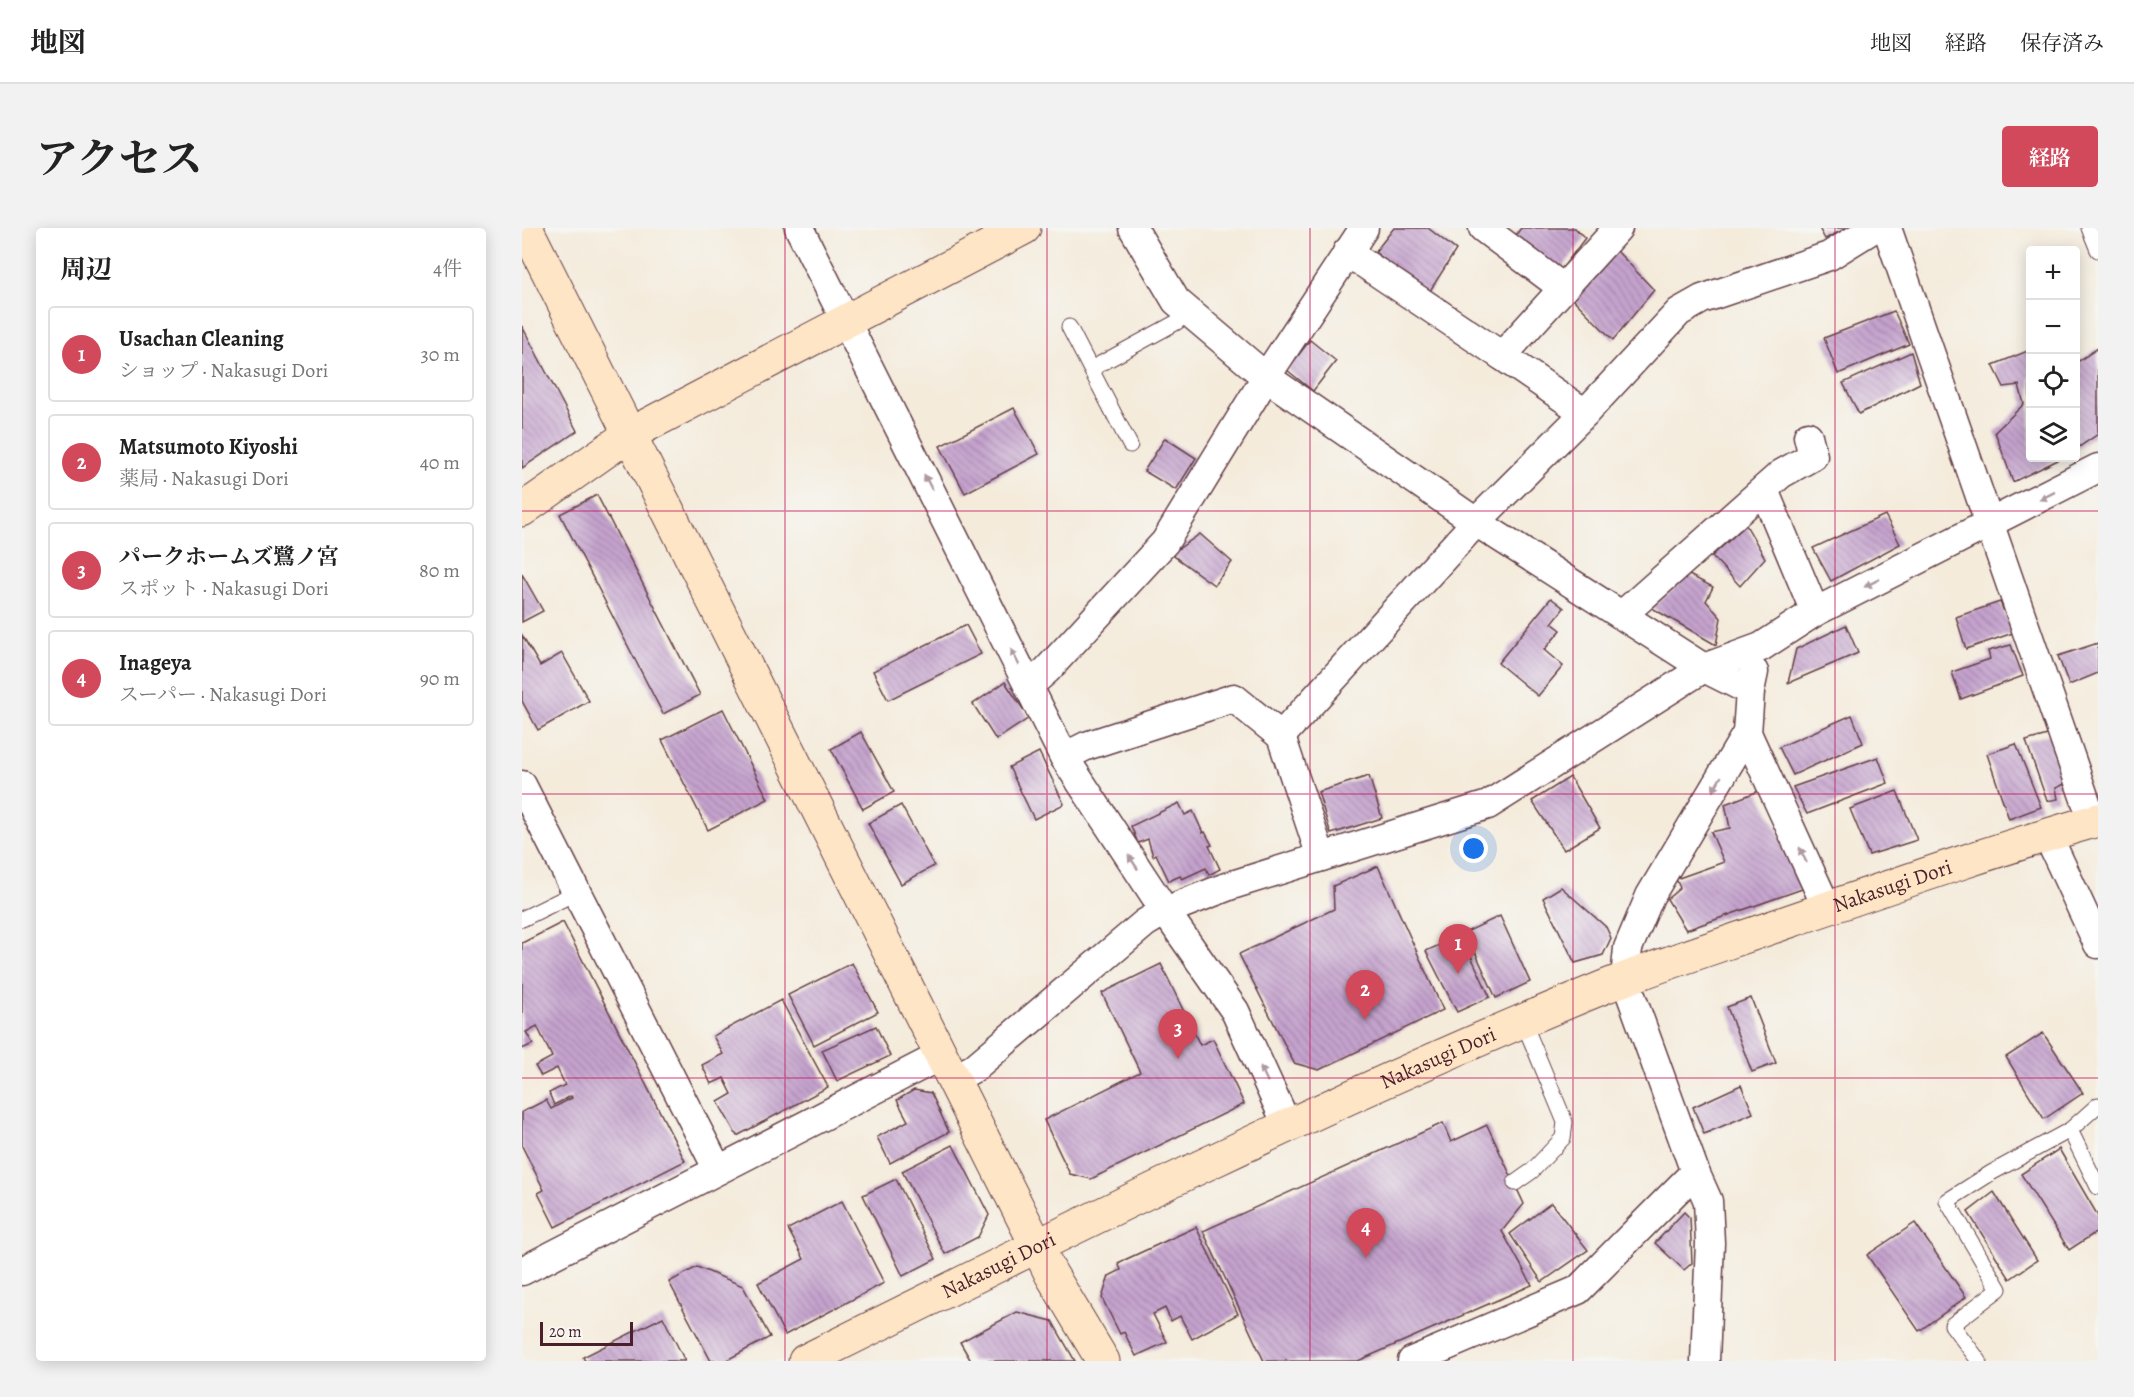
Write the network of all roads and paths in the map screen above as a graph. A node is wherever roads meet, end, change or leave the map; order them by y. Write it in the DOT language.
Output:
graph roads {
  1 [pos="526,228"];
  2 [pos="799,228"];
  3 [pos="1024,228"];
  4 [pos="1133,228"];
  5 [pos="1364,228"];
  6 [pos="1483,228"];
  7 [pos="1618,228"];
  8 [pos="1874,228"];
  9 [pos="1887,228"];
  10 [pos="2089,228"];
  11 [pos="2098,250"];
  12 [pos="1347,252"];
  13 [pos="1563,288"];
  14 [pos="1187,312"];
  15 [pos="847,320"];
  16 [pos="1069,327"];
  17 [pos="1502,356"];
  18 [pos="1091,369"];
  19 [pos="1266,377"];
  20 [pos="1586,413"];
  21 [pos="630,434"];
  22 [pos="1808,435"];
  23 [pos="1130,445"];
  24 [pos="2098,468"];
  25 [pos="1764,490"];
  26 [pos="522,510"];
  27 [pos="1476,522"];
  28 [pos="1990,524"];
  29 [pos="1815,612"];
  30 [pos="1622,615"];
  31 [pos="1761,647"];
  32 [pos="1704,668"];
  33 [pos="1030,685"];
  34 [pos="1750,691"];
  35 [pos="1747,733"];
  36 [pos="1281,736"];
  37 [pos="1064,757"];
  38 [pos="522,785"];
  39 [pos="2092,811"];
  40 [pos="2047,834"];
  41 [pos="1321,857"];
  42 [pos="575,893"];
  43 [pos="1827,908"];
  44 [pos="1165,911"];
  45 [pos="522,919"];
  46 [pos="2098,944"];
  47 [pos="1625,979"];
  48 [pos="1523,1021"];
  49 [pos="948,1067"];
  50 [pos="2098,1105"];
  51 [pos="1288,1127"];
  52 [pos="2070,1130"];
  53 [pos="718,1170"];
  54 [pos="1695,1172"];
  55 [pos="1515,1184"];
  56 [pos="2098,1187"];
  57 [pos="1038,1245"];
  58 [pos="522,1271"];
  59 [pos="805,1361"];
  60 [pos="1103,1361"];
  61 [pos="1413,1361"];
  62 [pos="1705,1361"];
  63 [pos="1979,1361"];
  1 -- 21 [label="street"];
  2 -- 15 [label="street"];
  3 -- 15 [label="street"];
  4 -- 14 [label="street"];
  5 -- 12 [label="street"];
  6 -- 13 [label="street"];
  7 -- 13 [label="street"];
  8 -- 20 [label="street"];
  9 -- 28 [label="street"];
  10 -- 11 [label="lane"];
  12 -- 17 [label="street"];
  12 -- 19 [label="street"];
  13 -- 17 [label="street"];
  14 -- 18 [label="lane"];
  14 -- 19 [label="street"];
  15 -- 21 [label="street"];
  33 -- 15 [label="street, one-way"];
  16 -- 18 [label="lane"];
  17 -- 20 [label="street"];
  18 -- 23 [label="lane"];
  19 -- 27 [label="street"];
  19 -- 33 [label="street"];
  20 -- 27 [label="street"];
  21 -- 26 [label="street"];
  21 -- 49 [label="street"];
  22 -- 25 [label="street"];
  24 -- 28 [label="street, one-way"];
  25 -- 29 [label="street"];
  25 -- 30 [label="street"];
  27 -- 30 [label="street"];
  27 -- 36 [label="street"];
  28 -- 29 [label="street, one-way"];
  28 -- 39 [label="street"];
  29 -- 31 [label="street"];
  30 -- 32 [label="street"];
  31 -- 32 [label="street"];
  31 -- 34 [label="street"];
  32 -- 34 [label="street"];
  32 -- 41 [label="street"];
  33 -- 37 [label="street"];
  34 -- 35 [label="street"];
  43 -- 35 [label="street, one-way"];
  35 -- 47 [label="street, one-way"];
  36 -- 37 [label="street"];
  36 -- 41 [label="street"];
  44 -- 37 [label="street, one-way"];
  38 -- 42 [label="street"];
  39 -- 40 [label="street, Nakasugi Dori"];
  40 -- 43 [label="street, Nakasugi Dori"];
  40 -- 46 [label="street"];
  41 -- 44 [label="street"];
  42 -- 45 [label="lane"];
  42 -- 53 [label="street"];
  43 -- 47 [label="street, Nakasugi Dori"];
  44 -- 49 [label="street"];
  51 -- 44 [label="street, one-way"];
  47 -- 48 [label="street, Nakasugi Dori"];
  47 -- 54 [label="street"];
  48 -- 51 [label="street, Nakasugi Dori"];
  48 -- 55 [label="lane"];
  49 -- 53 [label="street"];
  49 -- 57 [label="street"];
  50 -- 52 [label="lane"];
  51 -- 57 [label="street, Nakasugi Dori"];
  52 -- 56 [label="lane"];
  52 -- 63 [label="lane"];
  53 -- 58 [label="street"];
  54 -- 61 [label="street"];
  54 -- 62 [label="street"];
  57 -- 59 [label="street, Nakasugi Dori"];
  57 -- 60 [label="street"];
}
